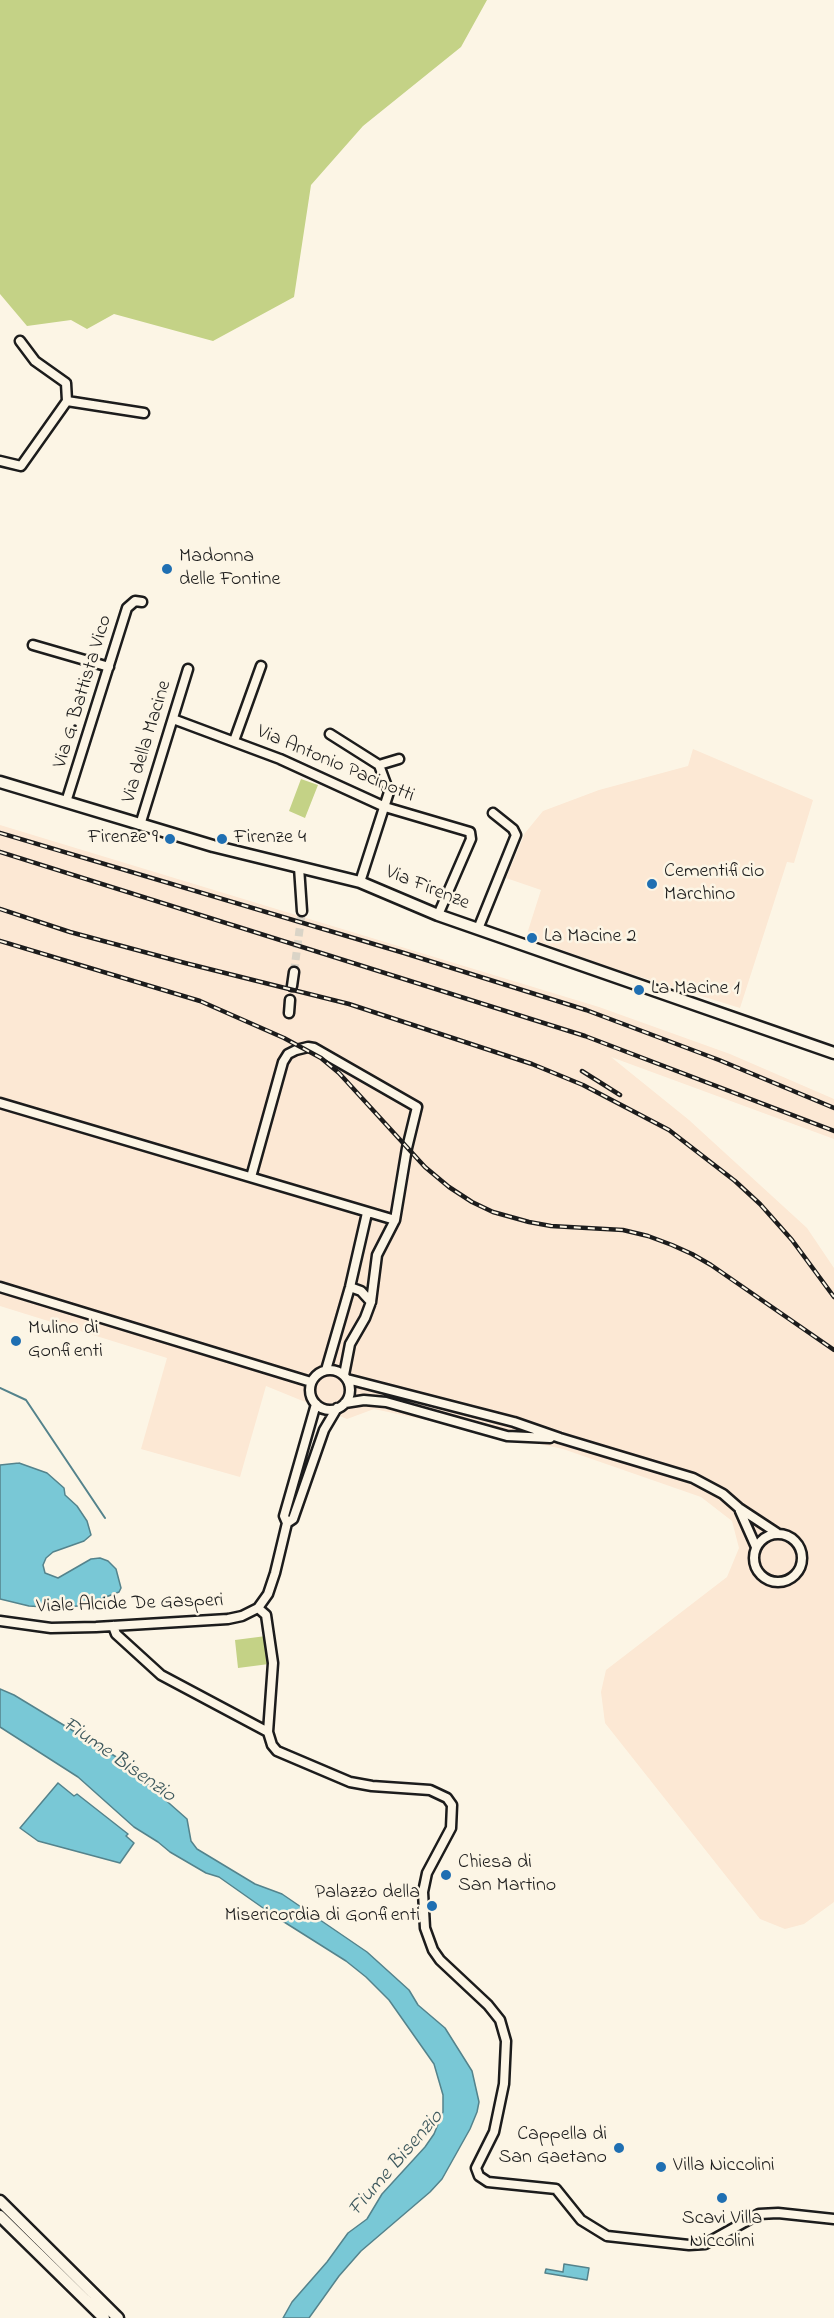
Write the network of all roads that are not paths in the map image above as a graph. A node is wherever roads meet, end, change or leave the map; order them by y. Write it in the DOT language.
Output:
graph roads {
  1 [pos="20,341"];
  2 [pos="67,401"];
  3 [pos="144,413"];
  4 [pos="0,460"];
  5 [pos="142,602"];
  6 [pos="33,645"];
  7 [pos="261,666"];
  8 [pos="109,667"];
  9 [pos="188,669"];
  10 [pos="173,718"];
  11 [pos="330,734"];
  12 [pos="234,741"];
  13 [pos="399,759"];
  14 [pos="379,765"];
  15 [pos="0,782"];
  16 [pos="66,802"];
  17 [pos="385,807"];
  18 [pos="493,813"];
  19 [pos="140,825"];
  20 [pos="300,867"];
  21 [pos="360,882"];
  22 [pos="302,911"];
  23 [pos="438,915"];
  24 [pos="478,929"];
  25 [pos="294,972"];
  26 [pos="292,986"];
  27 [pos="290,1000"];
  28 [pos="289,1012"];
  29 [pos="834,1053"];
  30 [pos="0,1103"];
  31 [pos="251,1177"];
  32 [pos="367,1213"];
  33 [pos="394,1220"];
  34 [pos="0,1287"];
  35 [pos="350,1287"];
  36 [pos="371,1302"];
  37 [pos="326,1370"];
  38 [pos="346,1377"];
  39 [pos="311,1382"];
  40 [pos="345,1403"];
  41 [pos="316,1404"];
  42 [pos="336,1408"];
  43 [pos="560,1438"];
  44 [pos="739,1508"];
  45 [pos="287,1523"];
  46 [pos="777,1533"];
  47 [pos="756,1547"];
  48 [pos="258,1608"];
  49 [pos="0,1621"];
  50 [pos="113,1626"];
  51 [pos="268,1732"];
  52 [pos="0,2201"];
  53 [pos="0,2216"];
  54 [pos="834,2219"];
  55 [pos="104,2318"];
  56 [pos="118,2318"];
  1 -- 2 [label="street"];
  2 -- 3 [label="street"];
  2 -- 4 [label="street"];
  5 -- 8 [label="street, Via G. Battista Vico"];
  6 -- 8 [label="street"];
  7 -- 12 [label="street"];
  8 -- 16 [label="street, Via G. Battista Vico"];
  9 -- 10 [label="street, Via della Macine"];
  10 -- 12 [label="street, Via Antonio Pacinotti"];
  10 -- 19 [label="street, Via della Macine"];
  11 -- 14 [label="street"];
  12 -- 17 [label="street, Via Antonio Pacinotti"];
  13 -- 14 [label="street"];
  14 -- 17 [label="street"];
  15 -- 16 [label="main road, Via Firenze"];
  16 -- 19 [label="main road, Via Firenze"];
  17 -- 21 [label="street"];
  17 -- 23 [label="street, Via Antonio Pacinotti"];
  18 -- 24 [label="street"];
  19 -- 20 [label="main road, Via Firenze"];
  20 -- 21 [label="main road, Via Firenze"];
  20 -- 22 [label="street"];
  21 -- 23 [label="main road, Via Firenze"];
  23 -- 24 [label="main road, Via Firenze"];
  24 -- 29 [label="main road, Via Firenze"];
  25 -- 26 [label="street"];
  27 -- 28 [label="street"];
  30 -- 31 [label="street"];
  31 -- 32 [label="street"];
  31 -- 33 [label="street"];
  32 -- 33 [label="street"];
  32 -- 35 [label="street"];
  33 -- 36 [label="street"];
  34 -- 39 [label="street"];
  35 -- 36 [label="street"];
  35 -- 37 [label="street"];
  36 -- 38 [label="street"];
  37 -- 38 [label="street"];
  37 -- 39 [label="street"];
  38 -- 40 [label="street"];
  38 -- 43 [label="street"];
  39 -- 41 [label="street"];
  40 -- 42 [label="street"];
  40 -- 43 [label="street"];
  41 -- 42 [label="street"];
  41 -- 45 [label="street"];
  42 -- 45 [label="street"];
  43 -- 44 [label="street"];
  44 -- 46 [label="street"];
  44 -- 47 [label="street"];
  45 -- 48 [label="street"];
  46 -- 47 [label="street"];
  46 -- 47 [label="street"];
  48 -- 50 [label="street, Viale Alcide De Gasperi"];
  48 -- 51 [label="street"];
  49 -- 50 [label="street, Viale Alcide De Gasperi"];
  50 -- 51 [label="street"];
  51 -- 54 [label="street"];
  52 -- 56 [label="main road"];
  53 -- 55 [label="main road"];
}
